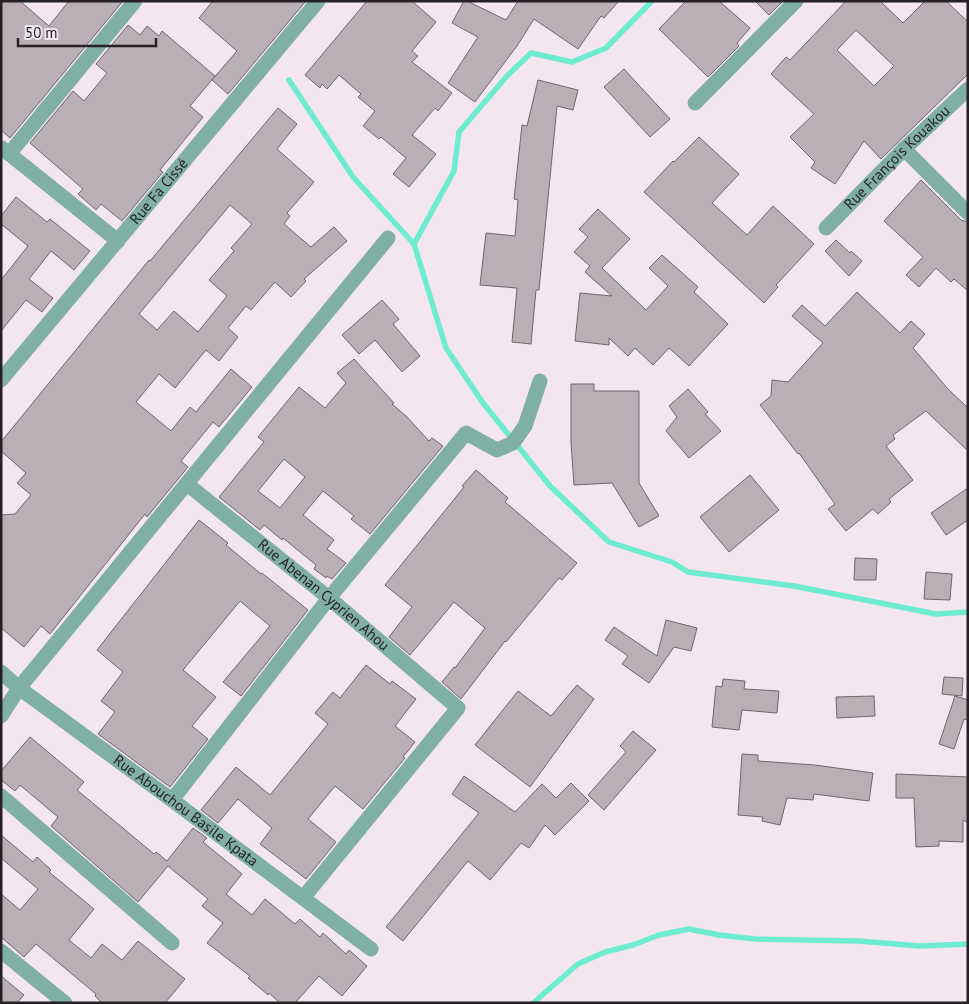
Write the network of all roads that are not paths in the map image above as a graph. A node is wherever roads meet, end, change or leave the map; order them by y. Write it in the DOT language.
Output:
graph roads {
  1 [pos="135,1"];
  2 [pos="318,1"];
  3 [pos="796,1"];
  4 [pos="968,89"];
  5 [pos="695,102"];
  6 [pos="904,149"];
  7 [pos="5,151"];
  8 [pos="968,213"];
  9 [pos="826,228"];
  10 [pos="388,238"];
  11 [pos="118,241"];
  12 [pos="1,380"];
  13 [pos="540,381"];
  14 [pos="187,484"];
  15 [pos="329,598"];
  16 [pos="1,672"];
  17 [pos="19,688"];
  18 [pos="1,716"];
  19 [pos="1,796"];
  20 [pos="172,800"];
  21 [pos="303,898"];
  22 [pos="172,943"];
  23 [pos="371,949"];
  24 [pos="1,951"];
  25 [pos="65,1003"];
  1 -- 7 [label="street"];
  2 -- 11 [label="street, Rue Fa Cissé"];
  3 -- 5 [label="street"];
  4 -- 6 [label="street, Rue François Kouakou"];
  6 -- 8 [label="street"];
  6 -- 9 [label="street, Rue François Kouakou"];
  7 -- 11 [label="street"];
  10 -- 14 [label="street"];
  11 -- 12 [label="street, Rue Fa Cissé"];
  13 -- 15 [label="street"];
  14 -- 15 [label="street, Rue Abenan Cyprien Ahou"];
  14 -- 17 [label="street"];
  15 -- 20 [label="street"];
  15 -- 21 [label="street, Rue Abenan Cyprien Ahou"];
  16 -- 17 [label="street, Rue Abouchou Basile Kpata"];
  17 -- 18 [label="street"];
  17 -- 20 [label="street, Rue Abouchou Basile Kpata"];
  19 -- 22 [label="street"];
  20 -- 21 [label="street, Rue Abouchou Basile Kpata"];
  21 -- 23 [label="street, Rue Abouchou Basile Kpata"];
  24 -- 25 [label="street"];
}
